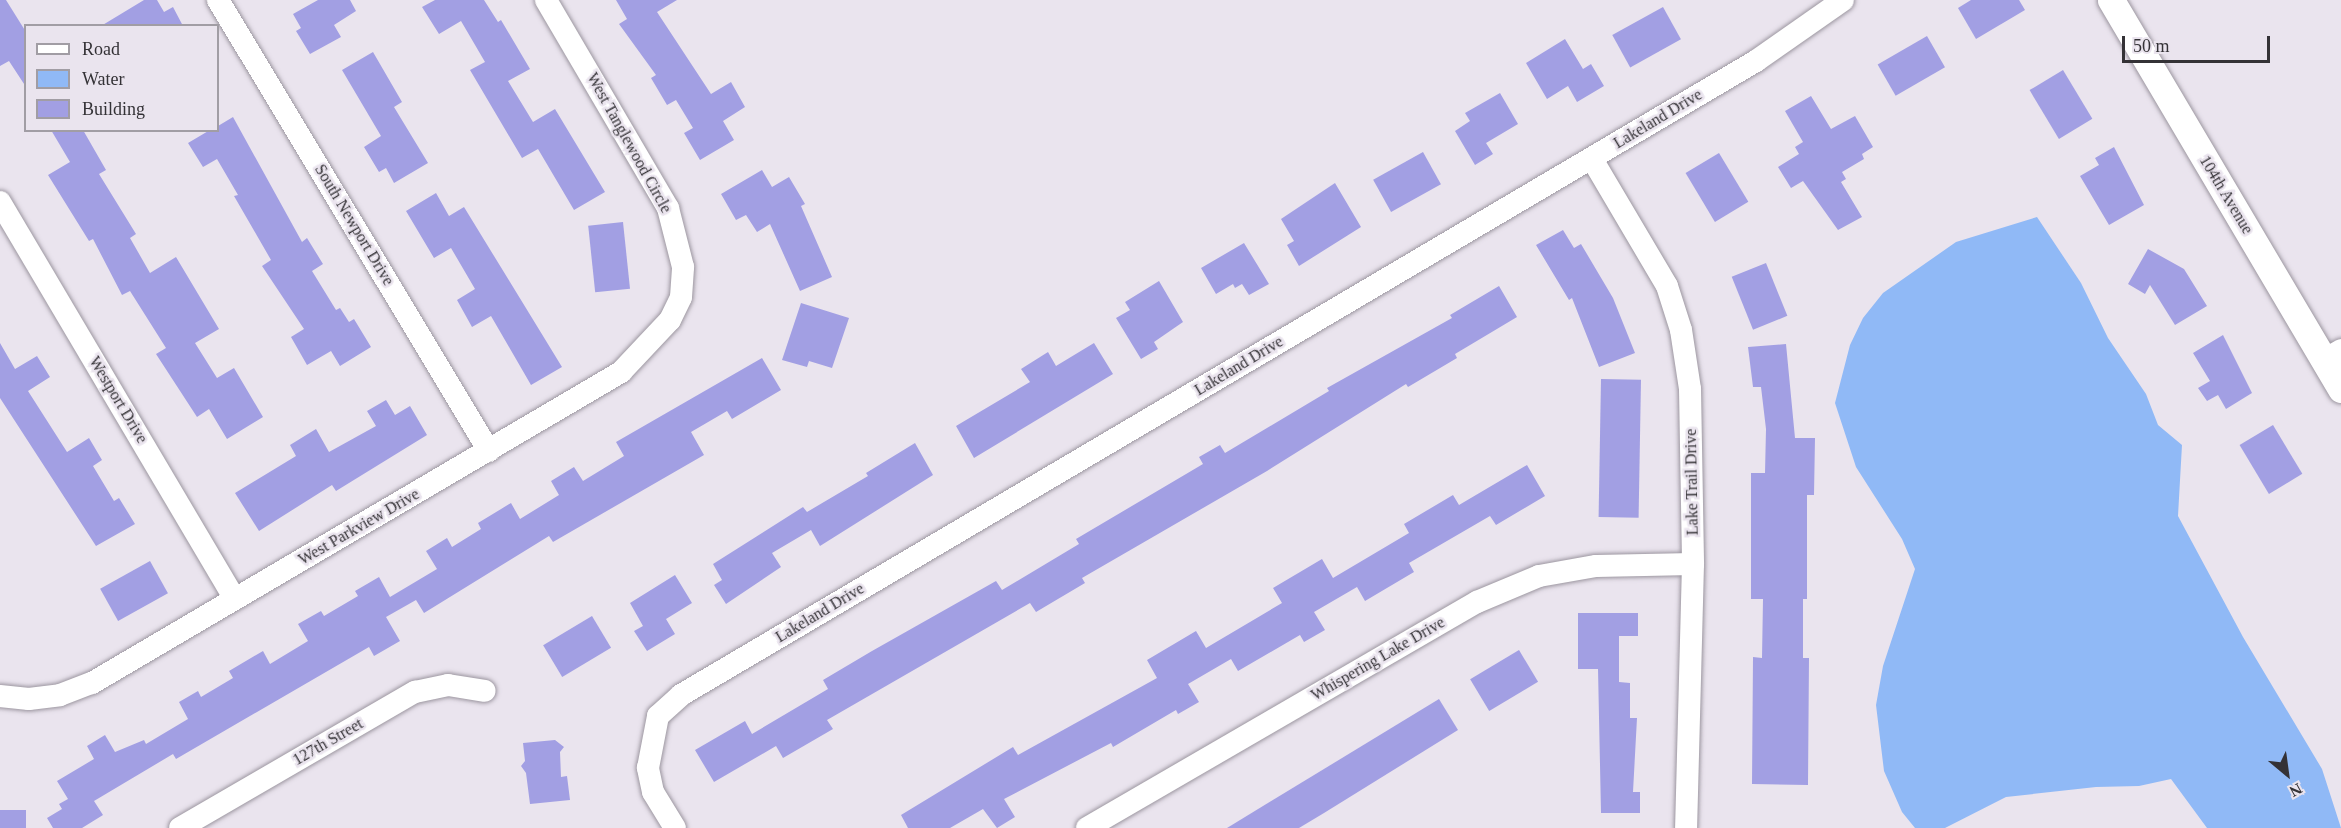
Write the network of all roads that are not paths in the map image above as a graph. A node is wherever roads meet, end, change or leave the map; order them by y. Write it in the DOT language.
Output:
graph roads {
  1 [pos="218,0"];
  2 [pos="546,0"];
  3 [pos="1843,0"];
  4 [pos="2111,0"];
  5 [pos="1592,159"];
  6 [pos="0,202"];
  7 [pos="681,297"];
  8 [pos="2332,355"];
  9 [pos="2341,389"];
  10 [pos="489,451"];
  11 [pos="1693,564"];
  12 [pos="235,599"];
  13 [pos="485,691"];
  14 [pos="1,697"];
  15 [pos="180,828"];
  16 [pos="675,828"];
  17 [pos="1087,828"];
  18 [pos="1686,828"];
  1 -- 10 [label="street, South Newport Drive"];
  2 -- 7 [label="street, West Tanglewood Circle"];
  3 -- 5 [label="street, Lakeland Drive"];
  4 -- 8 [label="street, 104th Avenue"];
  5 -- 11 [label="street, Lake Trail Drive"];
  5 -- 16 [label="street, Lakeland Drive"];
  6 -- 12 [label="street, Westport Drive"];
  7 -- 10 [label="street, West Parkview Drive"];
  8 -- 9 [label="street, 104th Avenue"];
  10 -- 12 [label="street, West Parkview Drive"];
  11 -- 17 [label="street, Whispering Lake Drive"];
  11 -- 18 [label="street, Lake Trail Drive"];
  12 -- 14 [label="street, West Parkview Drive"];
  13 -- 15 [label="street, 127th Street"];
}
